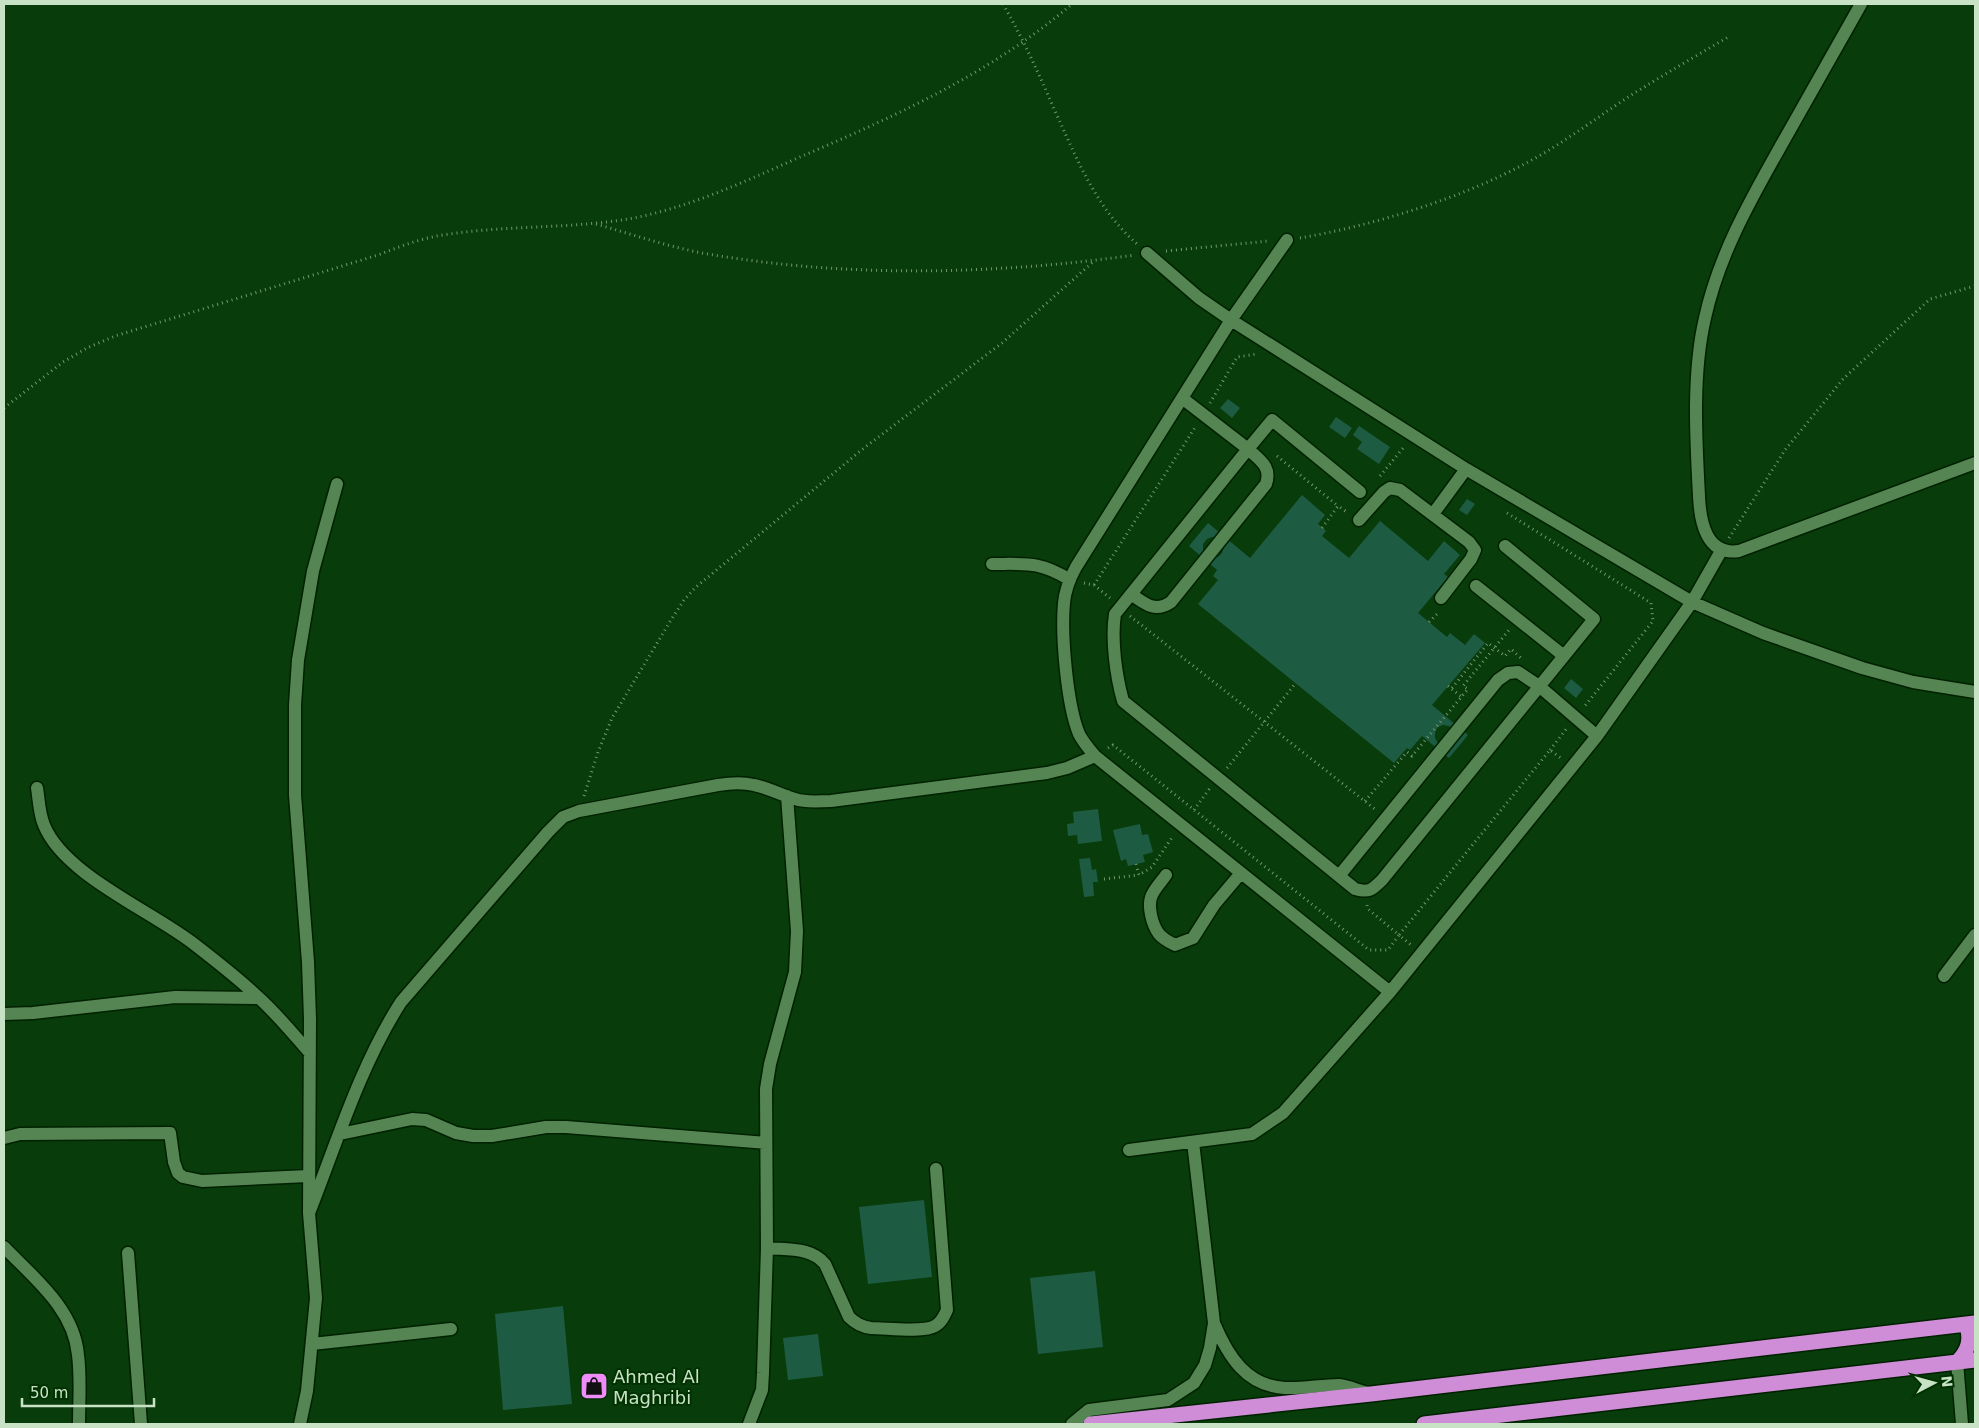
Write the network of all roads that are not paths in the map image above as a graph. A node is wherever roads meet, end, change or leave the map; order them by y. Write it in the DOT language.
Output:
graph roads {
  1 [pos="1860,4"];
  2 [pos="1287,240"];
  3 [pos="1147,253"];
  4 [pos="1231,320"];
  5 [pos="1182,398"];
  6 [pos="1248,449"];
  7 [pos="1975,463"];
  8 [pos="1466,469"];
  9 [pos="337,484"];
  10 [pos="1360,492"];
  11 [pos="1432,514"];
  12 [pos="1359,520"];
  13 [pos="1505,546"];
  14 [pos="1721,551"];
  15 [pos="992,564"];
  16 [pos="1070,580"];
  17 [pos="1476,586"];
  18 [pos="1131,594"];
  19 [pos="1441,598"];
  20 [pos="1692,602"];
  21 [pos="1564,656"];
  22 [pos="1539,686"];
  23 [pos="1975,692"];
  24 [pos="1597,736"];
  25 [pos="1095,756"];
  26 [pos="37,788"];
  27 [pos="788,796"];
  28 [pos="1241,873"];
  29 [pos="1166,875"];
  30 [pos="1339,876"];
  31 [pos="1975,935"];
  32 [pos="1944,976"];
  33 [pos="1390,992"];
  34 [pos="259,998"];
  35 [pos="4,1014"];
  36 [pos="310,1053"];
  37 [pos="340,1134"];
  38 [pos="4,1138"];
  39 [pos="1193,1142"];
  40 [pos="766,1143"];
  41 [pos="1129,1150"];
  42 [pos="936,1169"];
  43 [pos="308,1176"];
  44 [pos="309,1214"];
  45 [pos="4,1248"];
  46 [pos="767,1248"];
  47 [pos="128,1254"];
  48 [pos="1214,1323"];
  49 [pos="1971,1323"];
  50 [pos="451,1329"];
  51 [pos="312,1344"];
  52 [pos="1975,1360"];
  53 [pos="1957,1362"];
  54 [pos="1371,1394"];
  55 [pos="79,1424"];
  56 [pos="141,1424"];
  57 [pos="300,1424"];
  58 [pos="749,1424"];
  59 [pos="1072,1424"];
  60 [pos="1091,1424"];
  61 [pos="1424,1424"];
  62 [pos="1962,1424"];
  1 -- 14 [label="street"];
  2 -- 4 [label="street"];
  3 -- 4 [label="street"];
  4 -- 5 [label="street"];
  4 -- 8 [label="street"];
  5 -- 6 [label="street"];
  5 -- 16 [label="street"];
  6 -- 10 [label="street"];
  6 -- 18 [label="street"];
  6 -- 18 [label="street"];
  7 -- 14 [label="street"];
  8 -- 11 [label="street"];
  8 -- 20 [label="street"];
  9 -- 36 [label="street"];
  11 -- 12 [label="street"];
  11 -- 19 [label="street"];
  13 -- 21 [label="street"];
  14 -- 20 [label="street"];
  15 -- 16 [label="street"];
  16 -- 25 [label="street"];
  17 -- 21 [label="street"];
  18 -- 30 [label="street"];
  20 -- 23 [label="street"];
  20 -- 24 [label="street"];
  21 -- 22 [label="street"];
  22 -- 24 [label="street"];
  22 -- 30 [label="street"];
  22 -- 30 [label="street"];
  24 -- 33 [label="street"];
  25 -- 27 [label="street"];
  25 -- 28 [label="street"];
  26 -- 34 [label="street"];
  27 -- 37 [label="street"];
  27 -- 40 [label="street"];
  28 -- 29 [label="street"];
  28 -- 33 [label="street"];
  31 -- 32 [label="street"];
  33 -- 39 [label="street"];
  34 -- 35 [label="street"];
  34 -- 36 [label="street"];
  36 -- 43 [label="street"];
  37 -- 40 [label="street"];
  37 -- 44 [label="street"];
  38 -- 43 [label="street"];
  39 -- 41 [label="street"];
  39 -- 48 [label="street"];
  40 -- 46 [label="street"];
  42 -- 46 [label="street"];
  43 -- 44 [label="street"];
  44 -- 51 [label="street"];
  45 -- 55 [label="street"];
  46 -- 58 [label="street"];
  47 -- 56 [label="street"];
  48 -- 54 [label="street"];
  48 -- 59 [label="street"];
  49 -- 53 [label="highway"];
  49 -- 54 [label="highway"];
  50 -- 51 [label="street"];
  51 -- 57 [label="street"];
  52 -- 53 [label="highway"];
  53 -- 61 [label="highway"];
  53 -- 62 [label="street"];
  54 -- 60 [label="highway"];
}
